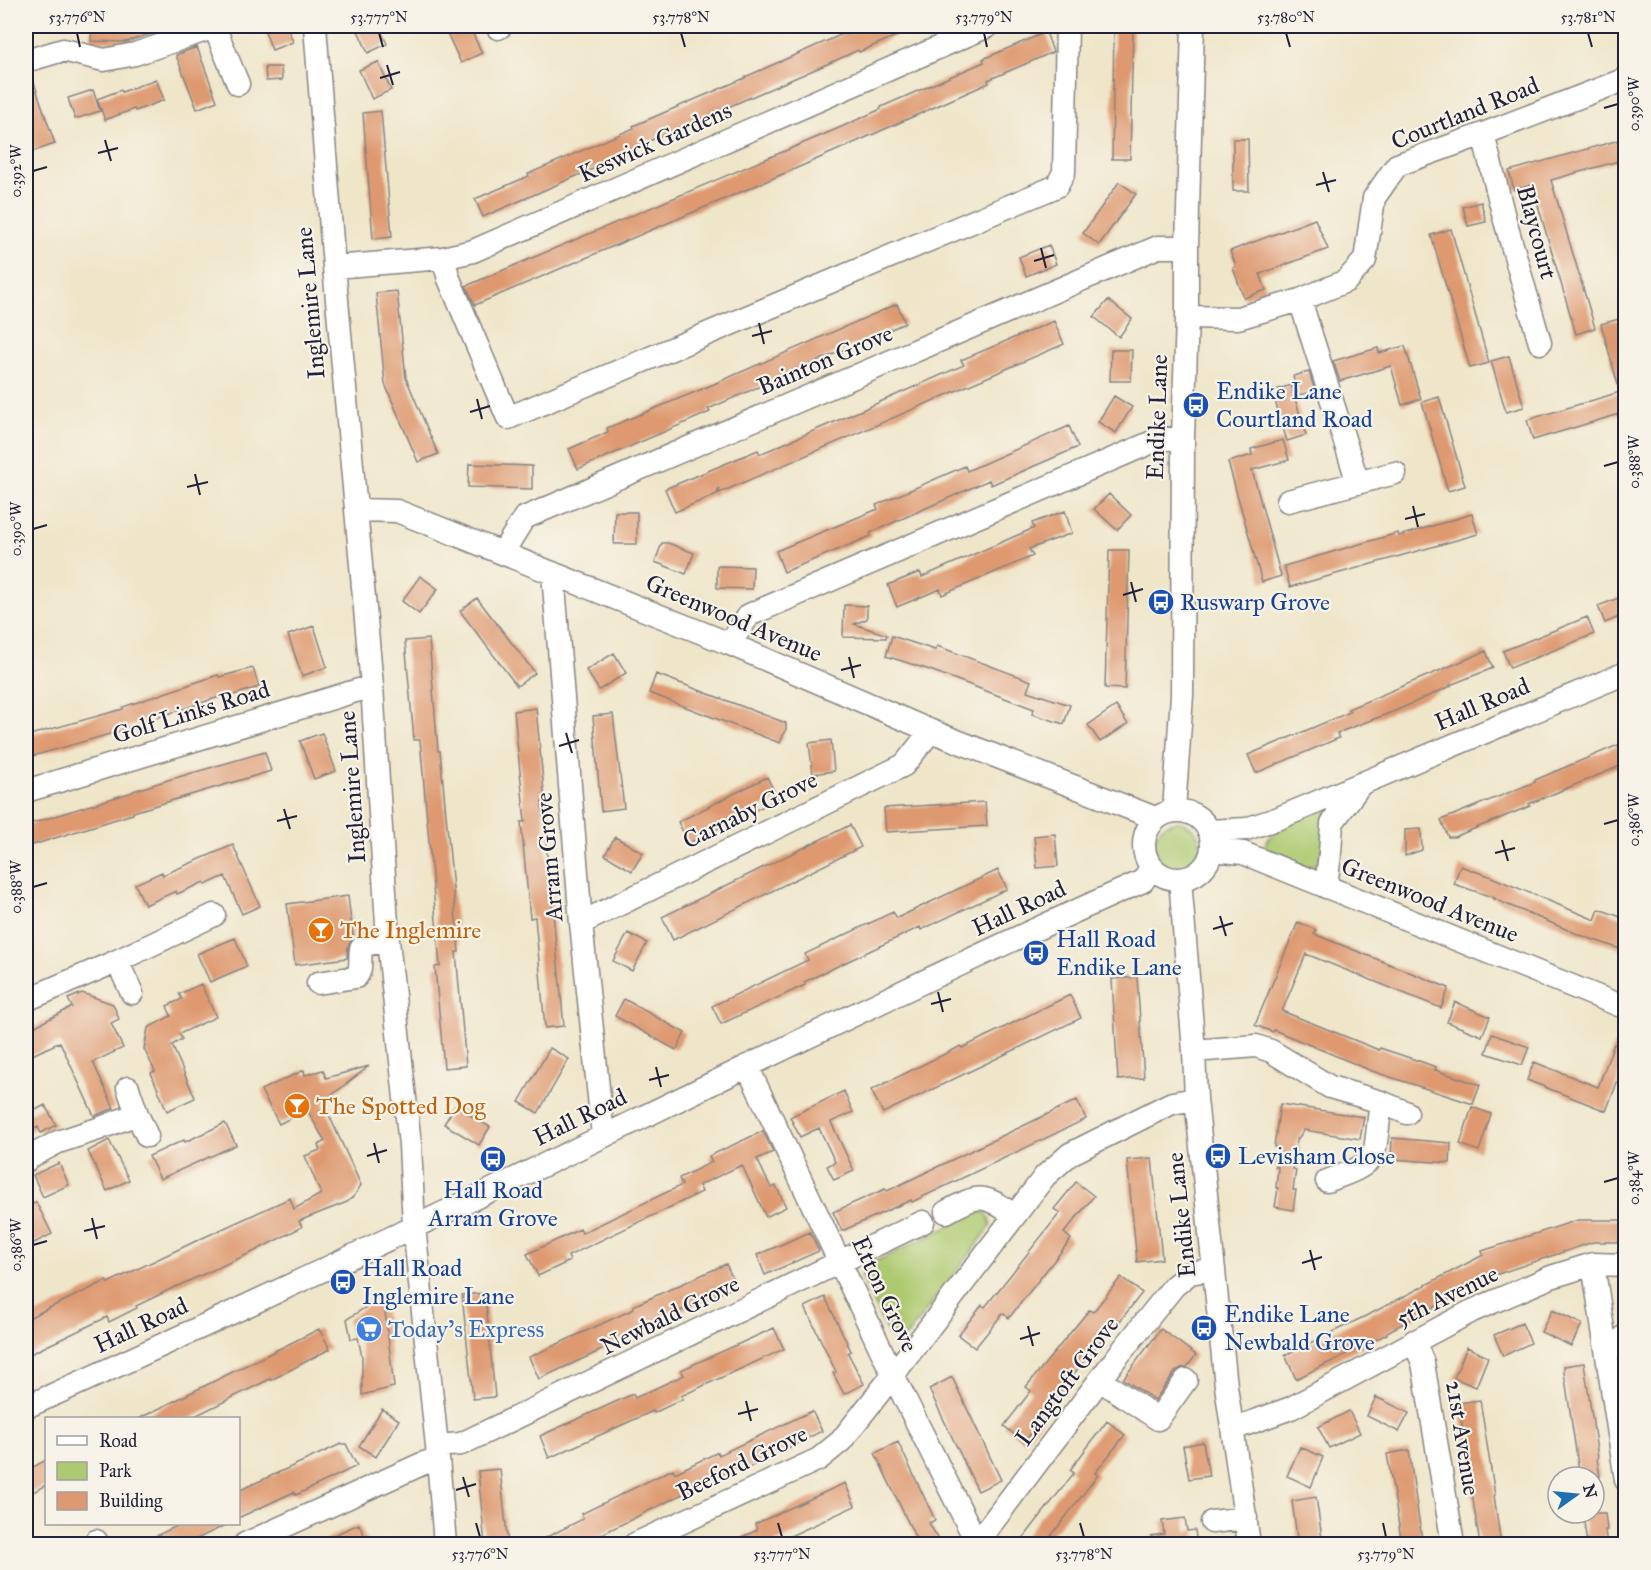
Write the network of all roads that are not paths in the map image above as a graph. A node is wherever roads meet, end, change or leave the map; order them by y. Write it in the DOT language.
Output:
graph roads {
  1 [pos="214,26"];
  2 [pos="315,26"];
  3 [pos="988,26"];
  4 [pos="1067,26"];
  5 [pos="1193,26"];
  6 [pos="26,61"];
  7 [pos="1626,79"];
  8 [pos="238,84"];
  9 [pos="1483,134"];
  10 [pos="1186,247"];
  11 [pos="443,258"];
  12 [pos="334,267"];
  13 [pos="1300,300"];
  14 [pos="1187,317"];
  15 [pos="1540,343"];
  16 [pos="1183,437"];
  17 [pos="1395,473"];
  18 [pos="1358,483"];
  19 [pos="1287,501"];
  20 [pos="356,510"];
  21 [pos="503,552"];
  22 [pos="553,573"];
  23 [pos="730,644"];
  24 [pos="1626,673"];
  25 [pos="372,686"];
  26 [pos="931,731"];
  27 [pos="1360,785"];
  28 [pos="26,791"];
  29 [pos="1164,814"];
  30 [pos="1211,840"];
  31 [pos="1151,867"];
  32 [pos="1180,879"];
  33 [pos="1326,887"];
  34 [pos="214,915"];
  35 [pos="581,923"];
  36 [pos="388,940"];
  37 [pos="117,961"];
  38 [pos="318,983"];
  39 [pos="132,993"];
  40 [pos="26,1000"];
  41 [pos="1626,1008"];
  42 [pos="1194,1051"];
  43 [pos="747,1066"];
  44 [pos="128,1088"];
  45 [pos="1196,1099"];
  46 [pos="1381,1102"];
  47 [pos="1407,1113"];
  48 [pos="137,1114"];
  49 [pos="147,1136"];
  50 [pos="603,1136"];
  51 [pos="26,1161"];
  52 [pos="1327,1181"];
  53 [pos="946,1212"];
  54 [pos="1014,1215"];
  55 [pos="923,1222"];
  56 [pos="414,1226"];
  57 [pos="840,1263"];
  58 [pos="1593,1264"];
  59 [pos="1626,1266"];
  60 [pos="1214,1269"];
  61 [pos="1626,1335"];
  62 [pos="1414,1341"];
  63 [pos="1606,1353"];
  64 [pos="893,1375"];
  65 [pos="1100,1380"];
  66 [pos="1186,1380"];
  67 [pos="26,1407"];
  68 [pos="1233,1429"];
  69 [pos="438,1452"];
  70 [pos="1626,1480"];
  71 [pos="1246,1518"];
  72 [pos="1212,1522"];
  73 [pos="977,1544"];
  74 [pos="244,1545"];
  75 [pos="445,1545"];
  76 [pos="635,1545"];
  77 [pos="1249,1545"];
  78 [pos="1453,1545"];
  1 -- 6 [label="street"];
  1 -- 8 [label="street"];
  2 -- 12 [label="street, Inglemire Lane"];
  3 -- 11 [label="street, Keswick Gardens"];
  4 -- 11 [label="street"];
  5 -- 10 [label="street, Endike Lane"];
  7 -- 9 [label="street, Courtland Road"];
  9 -- 13 [label="street, Courtland Road"];
  9 -- 15 [label="street, Blaycourt"];
  10 -- 14 [label="street, Endike Lane"];
  10 -- 21 [label="street, Bainton Grove"];
  11 -- 12 [label="street, Keswick Gardens"];
  12 -- 20 [label="street, Inglemire Lane"];
  13 -- 14 [label="street, Courtland Road"];
  13 -- 18 [label="street"];
  14 -- 16 [label="street, Endike Lane"];
  16 -- 23 [label="street"];
  16 -- 29 [label="street, Endike Lane"];
  17 -- 18 [label="street"];
  18 -- 19 [label="street"];
  20 -- 21 [label="street, Greenwood Avenue"];
  20 -- 25 [label="street, Inglemire Lane"];
  21 -- 22 [label="street, Greenwood Avenue"];
  22 -- 23 [label="street, Greenwood Avenue"];
  22 -- 35 [label="street, Arram Grove"];
  23 -- 26 [label="street, Greenwood Avenue"];
  24 -- 27 [label="street, Hall Road"];
  25 -- 28 [label="street, Golf Links Road"];
  25 -- 36 [label="street, Inglemire Lane"];
  26 -- 29 [label="street, Greenwood Avenue"];
  26 -- 35 [label="street, Carnaby Grove"];
  27 -- 30 [label="street, Hall Road"];
  27 -- 33 [label="street, Hall Road"];
  29 -- 30 [label="street"];
  29 -- 31 [label="street"];
  30 -- 32 [label="street"];
  30 -- 33 [label="street, Greenwood Avenue"];
  31 -- 32 [label="street"];
  31 -- 43 [label="street, Hall Road"];
  32 -- 42 [label="street, Endike Lane"];
  33 -- 41 [label="street, Greenwood Avenue"];
  34 -- 37 [label="street"];
  35 -- 50 [label="street, Arram Grove"];
  36 -- 38 [label="street"];
  36 -- 56 [label="street, Inglemire Lane"];
  37 -- 39 [label="street"];
  37 -- 40 [label="street"];
  42 -- 45 [label="street, Endike Lane"];
  42 -- 46 [label="street"];
  43 -- 50 [label="street, Hall Road"];
  43 -- 57 [label="street, Etton Grove"];
  44 -- 48 [label="street"];
  45 -- 54 [label="street"];
  45 -- 60 [label="street, Endike Lane"];
  46 -- 47 [label="street"];
  46 -- 52 [label="street"];
  48 -- 49 [label="street"];
  48 -- 51 [label="street"];
  50 -- 56 [label="street, Hall Road"];
  53 -- 54 [label="street"];
  54 -- 64 [label="street, Beeford Grove"];
  55 -- 57 [label="street, Newbald Grove"];
  56 -- 67 [label="street, Hall Road"];
  56 -- 69 [label="street, Inglemire Lane"];
  57 -- 64 [label="street, Etton Grove"];
  57 -- 69 [label="street, Newbald Grove"];
  58 -- 59 [label="street, 5th Avenue"];
  58 -- 62 [label="street, 5th Avenue"];
  58 -- 63 [label="street"];
  60 -- 65 [label="street, Langtoft Grove"];
  60 -- 68 [label="street, Endike Lane"];
  61 -- 63 [label="street"];
  62 -- 68 [label="street, 5th Avenue"];
  62 -- 78 [label="street, 21st Avenue"];
  63 -- 70 [label="street"];
  64 -- 73 [label="street, Etton Grove"];
  64 -- 76 [label="street, Beeford Grove"];
  65 -- 66 [label="street"];
  65 -- 73 [label="street, Langtoft Grove"];
  68 -- 71 [label="street, Endike Lane"];
  69 -- 74 [label="street, Newbald Grove"];
  69 -- 75 [label="street, Inglemire Lane"];
  71 -- 72 [label="street"];
  71 -- 77 [label="street, Endike Lane"];
}
